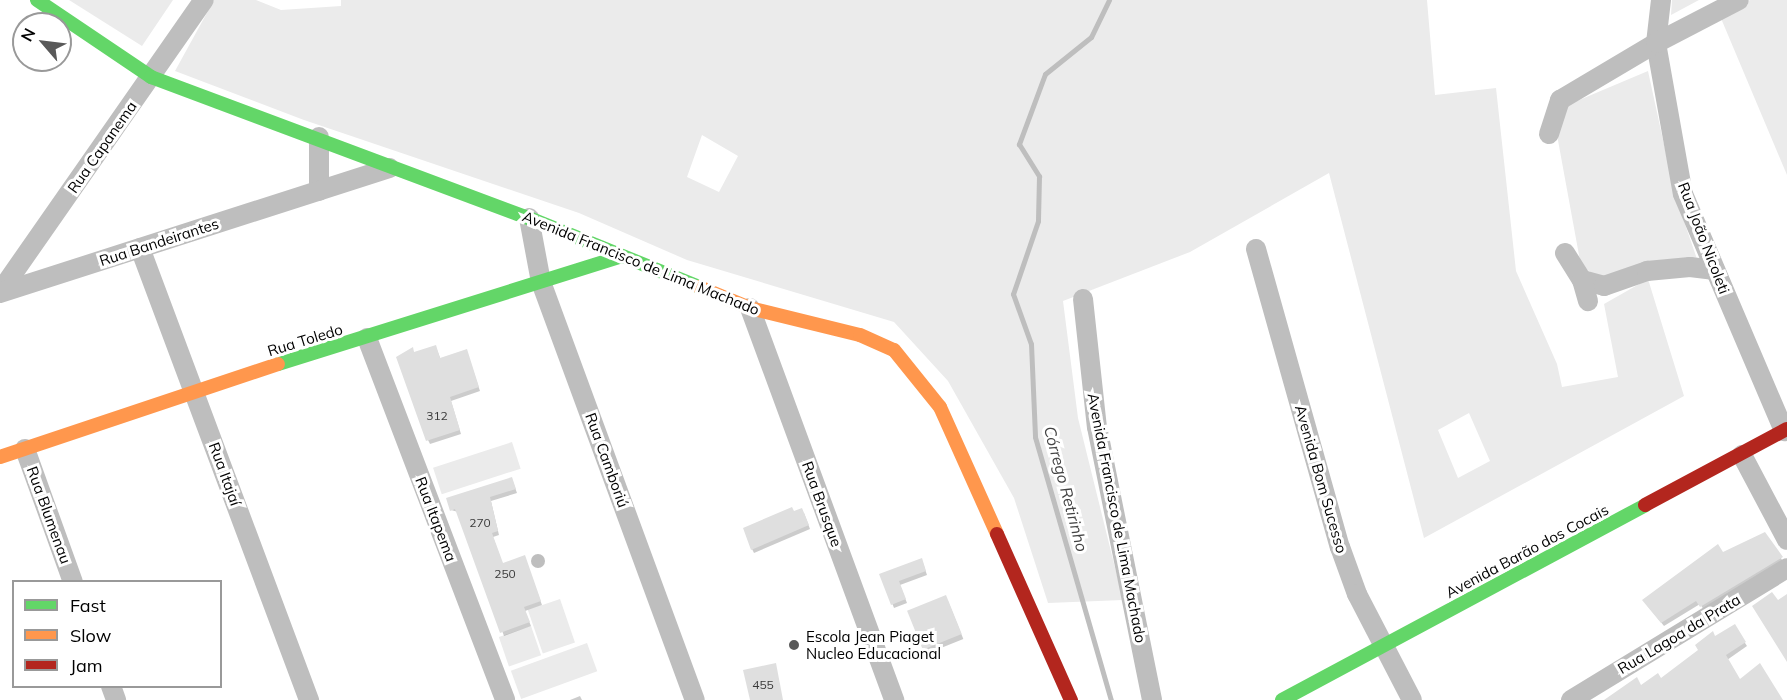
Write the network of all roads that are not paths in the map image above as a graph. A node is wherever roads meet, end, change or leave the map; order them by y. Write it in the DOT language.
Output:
graph roads {
  1 [pos="37,0"];
  2 [pos="204,0"];
  3 [pos="1661,0"];
  4 [pos="1739,0"];
  5 [pos="1656,43"];
  6 [pos="151,77"];
  7 [pos="1549,134"];
  8 [pos="319,137"];
  9 [pos="389,168"];
  10 [pos="319,190"];
  11 [pos="529,218"];
  12 [pos="140,248"];
  13 [pos="1256,249"];
  14 [pos="1565,253"];
  15 [pos="620,257"];
  16 [pos="1715,270"];
  17 [pos="1582,280"];
  18 [pos="541,282"];
  19 [pos="0,293"];
  20 [pos="1083,299"];
  21 [pos="1588,301"];
  22 [pos="750,308"];
  23 [pos="367,338"];
  24 [pos="194,391"];
  25 [pos="1785,430"];
  26 [pos="25,449"];
  27 [pos="1742,455"];
  28 [pos="0,457"];
  29 [pos="1787,540"];
  30 [pos="1787,568"];
  31 [pos="72,580"];
  32 [pos="1384,646"];
  33 [pos="309,700"];
  34 [pos="505,700"];
  35 [pos="694,700"];
  36 [pos="894,700"];
  37 [pos="1071,700"];
  38 [pos="1152,700"];
  39 [pos="1282,700"];
  40 [pos="1412,700"];
  41 [pos="1571,700"];
  1 -- 6 [label="street, Avenida Francisco de Lima Machado"];
  2 -- 6 [label="street, Rua Capanema"];
  3 -- 5 [label="street, Rua João Nicoleti"];
  4 -- 5 [label="street"];
  5 -- 7 [label="street"];
  5 -- 16 [label="street, Rua João Nicoleti"];
  6 -- 8 [label="street, Avenida Francisco de Lima Machado"];
  6 -- 19 [label="street, Rua Capanema"];
  8 -- 9 [label="street, Avenida Francisco de Lima Machado"];
  8 -- 10 [label="street"];
  9 -- 10 [label="street, Rua Bandeirantes"];
  9 -- 11 [label="street, Avenida Francisco de Lima Machado"];
  10 -- 12 [label="street, Rua Bandeirantes"];
  11 -- 15 [label="street, Avenida Francisco de Lima Machado"];
  11 -- 18 [label="street, Rua Camboriú"];
  12 -- 19 [label="street, Rua Bandeirantes"];
  12 -- 24 [label="street, Rua Itajaí"];
  13 -- 32 [label="street, Avenida Bom Sucesso"];
  14 -- 17 [label="street"];
  15 -- 18 [label="street, Rua Toledo"];
  15 -- 22 [label="street, Avenida Francisco de Lima Machado"];
  16 -- 17 [label="street"];
  16 -- 25 [label="street, Rua João Nicoleti"];
  17 -- 21 [label="street"];
  18 -- 23 [label="street, Rua Toledo"];
  18 -- 35 [label="street, Rua Camboriú"];
  20 -- 38 [label="street, Avenida Francisco de Lima Machado"];
  22 -- 36 [label="street, Rua Brusque"];
  22 -- 37 [label="street, Avenida Francisco de Lima Machado"];
  23 -- 24 [label="street, Rua Toledo"];
  23 -- 34 [label="street, Rua Itapema"];
  24 -- 26 [label="street, Rua Toledo"];
  24 -- 33 [label="street, Rua Itajaí"];
  25 -- 27 [label="street, Avenida Barão dos Cocais"];
  26 -- 28 [label="street, Rua Toledo"];
  26 -- 31 [label="street, Rua Blumenau"];
  27 -- 29 [label="street"];
  27 -- 32 [label="street, Avenida Barão dos Cocais"];
  30 -- 41 [label="street, Rua Lagoa da Prata"];
  32 -- 39 [label="street, Avenida Barão dos Cocais"];
  32 -- 40 [label="street, Avenida Bom Sucesso"];
}
